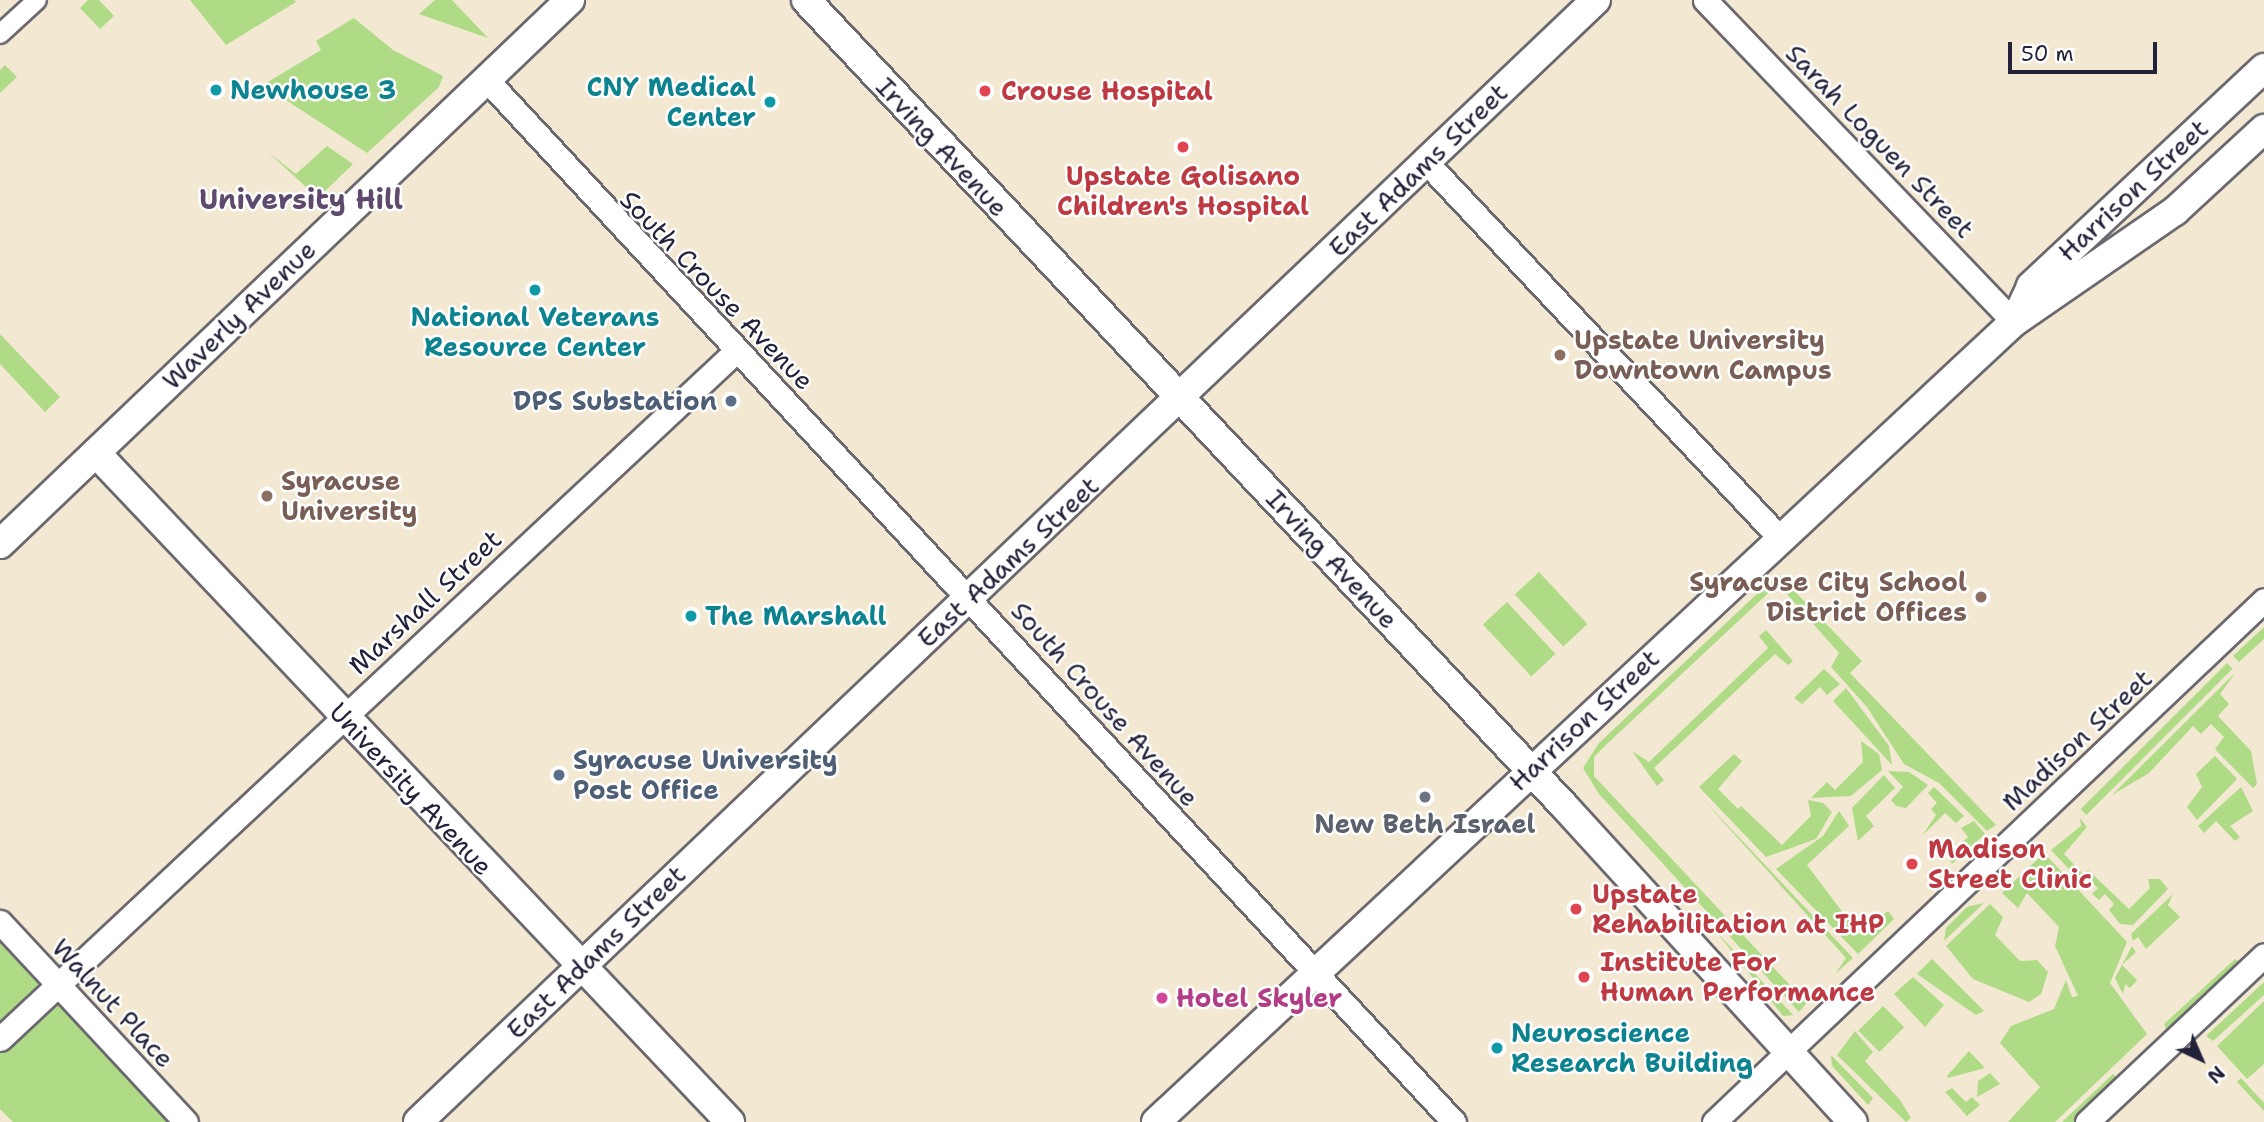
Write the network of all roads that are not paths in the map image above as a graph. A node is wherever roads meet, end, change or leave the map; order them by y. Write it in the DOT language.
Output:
graph roads {
  1 [pos="37,0"];
  2 [pos="570,0"];
  3 [pos="806,0"];
  4 [pos="1596,0"];
  5 [pos="1705,0"];
  6 [pos="0,34"];
  7 [pos="2264,68"];
  8 [pos="486,79"];
  9 [pos="2264,129"];
  10 [pos="1426,162"];
  11 [pos="2014,322"];
  12 [pos="737,351"];
  13 [pos="1181,398"];
  14 [pos="96,453"];
  15 [pos="1780,538"];
  16 [pos="0,544"];
  17 [pos="971,598"];
  18 [pos="2264,600"];
  19 [pos="342,716"];
  20 [pos="1530,770"];
  21 [pos="0,922"];
  22 [pos="2264,955"];
  23 [pos="580,967"];
  24 [pos="1312,973"];
  25 [pos="59,986"];
  26 [pos="0,1040"];
  27 [pos="1788,1052"];
  28 [pos="186,1122"];
  29 [pos="418,1122"];
  30 [pos="730,1122"];
  31 [pos="1156,1122"];
  32 [pos="1454,1122"];
  33 [pos="1714,1122"];
  34 [pos="1853,1122"];
  35 [pos="2087,1122"];
  1 -- 6 [label="street"];
  2 -- 8 [label="street, Waverly Avenue"];
  3 -- 13 [label="street, Irving Avenue"];
  4 -- 10 [label="street, East Adams Street"];
  5 -- 11 [label="street, Sarah Loguen Street"];
  7 -- 11 [label="street, Harrison Street"];
  8 -- 12 [label="street, South Crouse Avenue"];
  8 -- 14 [label="street, Waverly Avenue"];
  9 -- 11 [label="street, Harrison Street"];
  10 -- 13 [label="street, East Adams Street"];
  10 -- 15 [label="street"];
  11 -- 15 [label="street, Harrison Street"];
  12 -- 17 [label="street, South Crouse Avenue"];
  12 -- 19 [label="street, Marshall Street"];
  13 -- 17 [label="street, East Adams Street"];
  13 -- 20 [label="street, Irving Avenue"];
  14 -- 16 [label="street, Waverly Avenue"];
  14 -- 19 [label="street, University Avenue"];
  15 -- 20 [label="street, Harrison Street"];
  17 -- 23 [label="street, East Adams Street"];
  17 -- 24 [label="street, South Crouse Avenue"];
  18 -- 27 [label="street, Madison Street"];
  19 -- 23 [label="street, University Avenue"];
  19 -- 25 [label="street, Marshall Street"];
  20 -- 24 [label="street, Harrison Street"];
  20 -- 27 [label="street, Irving Avenue"];
  21 -- 25 [label="street, Walnut Place"];
  22 -- 35 [label="street"];
  23 -- 29 [label="street, East Adams Street"];
  23 -- 30 [label="street, University Avenue"];
  24 -- 31 [label="street, Harrison Street"];
  24 -- 32 [label="street, South Crouse Avenue"];
  25 -- 26 [label="street, Marshall Street"];
  25 -- 28 [label="street, Walnut Place"];
  27 -- 33 [label="street, Madison Street"];
  27 -- 34 [label="street, Irving Avenue"];
}
